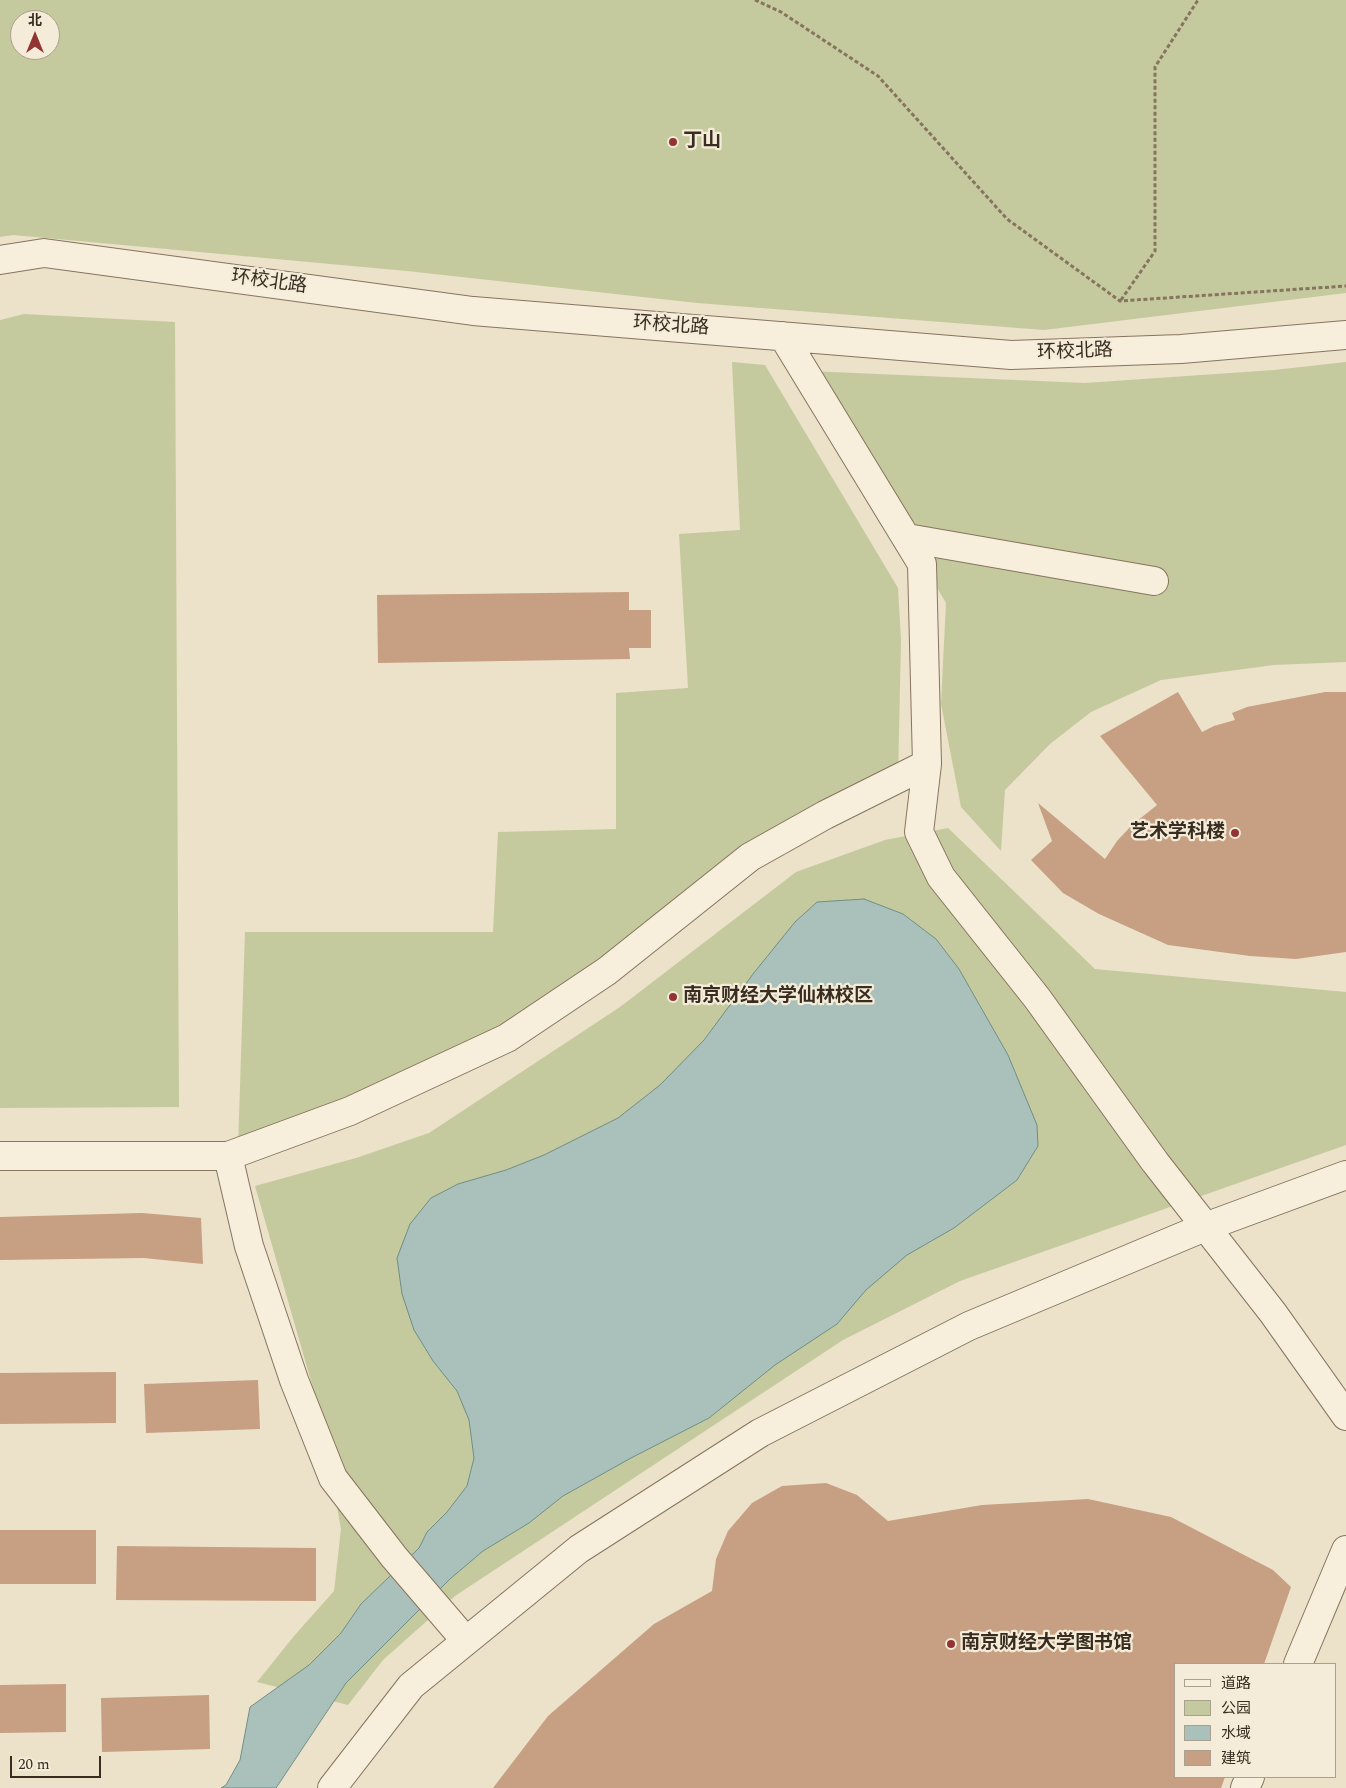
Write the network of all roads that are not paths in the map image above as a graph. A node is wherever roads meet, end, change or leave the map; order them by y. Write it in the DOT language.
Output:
graph roads {
  1 [pos="0,260"];
  2 [pos="1346,335"];
  3 [pos="783,336"];
  4 [pos="907,538"];
  5 [pos="1154,581"];
  6 [pos="927,764"];
  7 [pos="0,1156"];
  8 [pos="228,1156"];
  9 [pos="1346,1174"];
  10 [pos="1205,1227"];
  11 [pos="1346,1416"];
  12 [pos="1346,1550"];
  13 [pos="466,1641"];
  14 [pos="1298,1663"];
  15 [pos="332,1788"];
  1 -- 3 [label="street, 环校北路"];
  2 -- 3 [label="street, 环校北路"];
  3 -- 4 [label="street"];
  4 -- 5 [label="street"];
  4 -- 6 [label="street"];
  6 -- 8 [label="street"];
  6 -- 10 [label="street"];
  7 -- 8 [label="street"];
  8 -- 13 [label="street"];
  9 -- 10 [label="street"];
  10 -- 11 [label="street"];
  10 -- 13 [label="street"];
  12 -- 14 [label="street"];
  13 -- 15 [label="street"];
}
